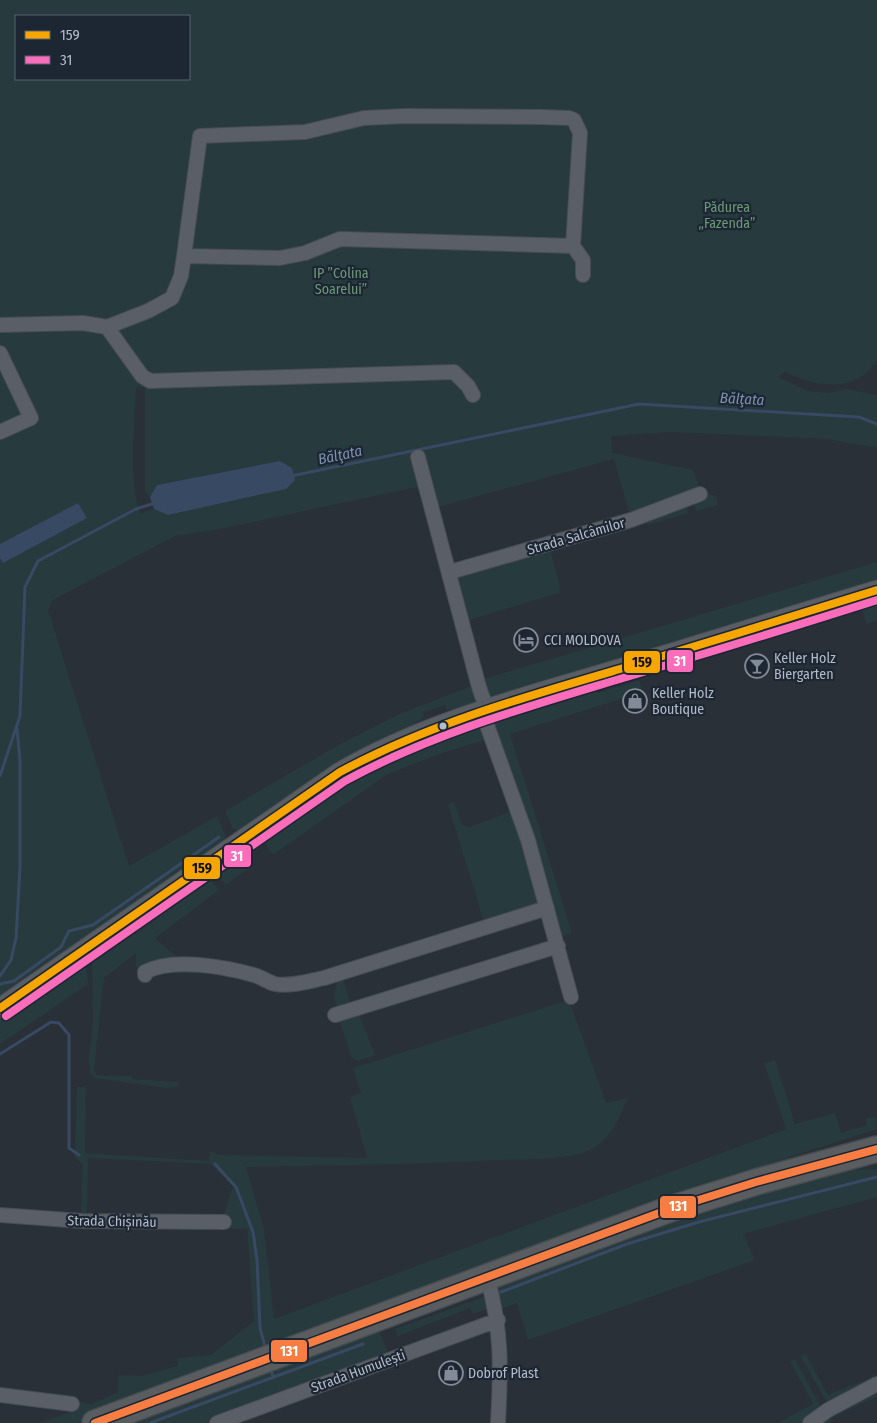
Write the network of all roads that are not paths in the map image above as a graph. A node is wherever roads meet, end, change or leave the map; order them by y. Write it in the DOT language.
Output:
graph roads {
  1 [pos="573,246"];
  2 [pos="184,256"];
  3 [pos="584,275"];
  4 [pos="0,325"];
  5 [pos="107,327"];
  6 [pos="0,353"];
  7 [pos="473,395"];
  8 [pos="0,432"];
  9 [pos="418,457"];
  10 [pos="700,494"];
  11 [pos="450,572"];
  12 [pos="877,590"];
  13 [pos="485,710"];
  14 [pos="547,908"];
  15 [pos="558,946"];
  16 [pos="145,975"];
  17 [pos="571,997"];
  18 [pos="0,1008"];
  19 [pos="335,1015"];
  20 [pos="877,1149"];
  21 [pos="0,1215"];
  22 [pos="224,1222"];
  23 [pos="488,1276"];
  24 [pos="498,1320"];
  25 [pos="877,1384"];
  26 [pos="0,1395"];
  27 [pos="72,1404"];
  28 [pos="95,1423"];
  29 [pos="217,1423"];
  30 [pos="498,1423"];
  31 [pos="810,1423"];
  1 -- 2 [label="street"];
  1 -- 2 [label="street"];
  1 -- 3 [label="street"];
  2 -- 5 [label="street"];
  4 -- 5 [label="street"];
  5 -- 7 [label="street"];
  6 -- 8 [label="street"];
  9 -- 11 [label="street"];
  10 -- 11 [label="street, Strada Salcâmilor"];
  11 -- 13 [label="street"];
  12 -- 13 [label="street"];
  13 -- 14 [label="street"];
  13 -- 18 [label="street"];
  14 -- 15 [label="street"];
  14 -- 16 [label="street"];
  15 -- 17 [label="street"];
  15 -- 19 [label="street"];
  20 -- 23 [label="highway"];
  21 -- 22 [label="street, Strada Chișinău"];
  23 -- 24 [label="street"];
  23 -- 28 [label="highway"];
  24 -- 29 [label="street, Strada Humulești"];
  24 -- 30 [label="street"];
  25 -- 31 [label="street"];
  26 -- 27 [label="street"];
}
